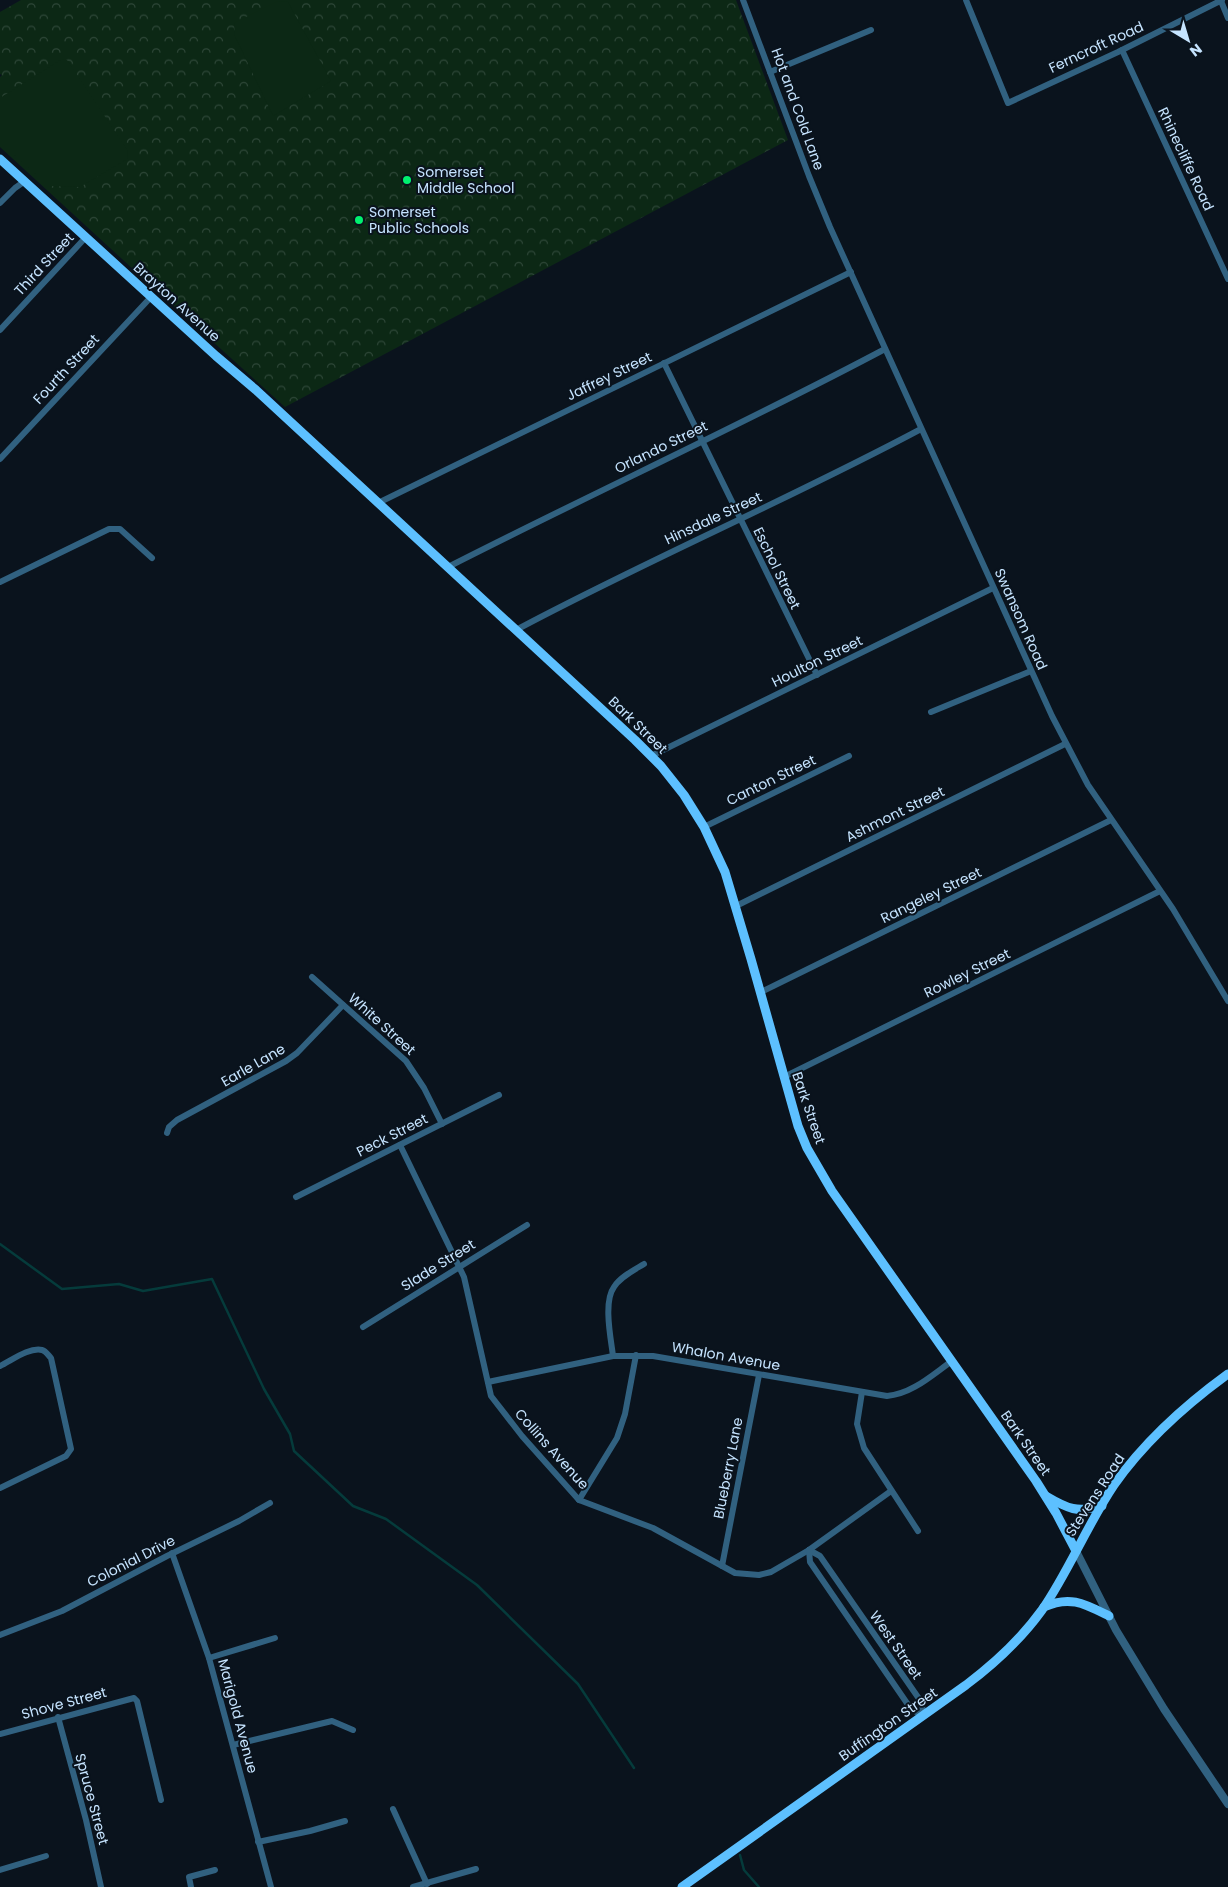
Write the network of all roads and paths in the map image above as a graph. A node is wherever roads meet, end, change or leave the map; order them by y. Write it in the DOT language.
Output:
graph roads {
  1 [pos="743,0"];
  2 [pos="966,0"];
  3 [pos="1222,0"];
  4 [pos="1228,18"];
  5 [pos="871,30"];
  6 [pos="1122,50"];
  7 [pos="770,72"];
  8 [pos="0,159"];
  9 [pos="25,181"];
  10 [pos="0,203"];
  11 [pos="830,227"];
  12 [pos="86,238"];
  13 [pos="851,272"];
  14 [pos="1228,279"];
  15 [pos="151,297"];
  16 [pos="0,330"];
  17 [pos="886,349"];
  18 [pos="664,363"];
  19 [pos="921,429"];
  20 [pos="702,440"];
  21 [pos="0,459"];
  22 [pos="337,464"];
  23 [pos="378,503"];
  24 [pos="740,520"];
  25 [pos="152,558"];
  26 [pos="448,567"];
  27 [pos="0,582"];
  28 [pos="993,588"];
  29 [pos="516,630"];
  30 [pos="1031,671"];
  31 [pos="817,675"];
  32 [pos="931,712"];
  33 [pos="1065,744"];
  34 [pos="652,756"];
  35 [pos="849,756"];
  36 [pos="1111,820"];
  37 [pos="704,827"];
  38 [pos="1160,891"];
  39 [pos="736,906"];
  40 [pos="312,977"];
  41 [pos="761,992"];
  42 [pos="1228,1001"];
  43 [pos="343,1005"];
  44 [pos="784,1077"];
  45 [pos="499,1095"];
  46 [pos="442,1124"];
  47 [pos="167,1133"];
  48 [pos="400,1145"];
  49 [pos="296,1197"];
  50 [pos="527,1225"];
  51 [pos="644,1264"];
  52 [pos="460,1267"];
  53 [pos="363,1327"];
  54 [pos="636,1355"];
  55 [pos="613,1356"];
  56 [pos="952,1361"];
  57 [pos="0,1366"];
  58 [pos="1228,1374"];
  59 [pos="759,1375"];
  60 [pos="488,1382"];
  61 [pos="862,1392"];
  62 [pos="0,1488"];
  63 [pos="891,1491"];
  64 [pos="1045,1495"];
  65 [pos="579,1500"];
  66 [pos="270,1503"];
  67 [pos="1102,1506"];
  68 [pos="918,1531"];
  69 [pos="809,1550"];
  70 [pos="1076,1551"];
  71 [pos="172,1554"];
  72 [pos="722,1566"];
  73 [pos="1044,1607"];
  74 [pos="1109,1616"];
  75 [pos="0,1635"];
  76 [pos="275,1638"];
  77 [pos="209,1658"];
  78 [pos="923,1716"];
  79 [pos="58,1717"];
  80 [pos="353,1730"];
  81 [pos="0,1734"];
  82 [pos="233,1745"];
  83 [pos="161,1800"];
  84 [pos="1228,1804"];
  85 [pos="393,1810"];
  86 [pos="345,1821"];
  87 [pos="258,1842"];
  88 [pos="46,1856"];
  89 [pos="476,1869"];
  90 [pos="0,1870"];
  91 [pos="215,1870"];
  92 [pos="427,1884"];
  93 [pos="101,1887"];
  94 [pos="191,1887"];
  95 [pos="271,1887"];
  96 [pos="413,1887"];
  97 [pos="682,1887"];
  1 -- 7 [label="street, Hot and Cold Lane"];
  2 -- 6 [label="street, Ferncroft Road"];
  3 -- 4 [label="street"];
  3 -- 6 [label="street, Ferncroft Road"];
  5 -- 7 [label="street"];
  6 -- 14 [label="street, Rhinecliffe Road"];
  7 -- 11 [label="street, Hot and Cold Lane"];
  8 -- 9 [label="main road, Brayton Avenue"];
  9 -- 10 [label="street"];
  9 -- 12 [label="main road, Brayton Avenue"];
  11 -- 13 [label="street, Swansom Road"];
  12 -- 15 [label="main road, Brayton Avenue"];
  12 -- 16 [label="street, Third Street"];
  13 -- 17 [label="street, Swansom Road"];
  13 -- 18 [label="street, Jaffrey Street"];
  15 -- 21 [label="street, Fourth Street"];
  15 -- 22 [label="main road, Brayton Avenue"];
  17 -- 19 [label="street, Swansom Road"];
  17 -- 20 [label="street, Orlando Street"];
  18 -- 20 [label="street, Eschol Street"];
  18 -- 23 [label="street, Jaffrey Street"];
  19 -- 24 [label="street, Hinsdale Street"];
  19 -- 28 [label="street, Swansom Road"];
  20 -- 24 [label="street, Eschol Street"];
  20 -- 26 [label="street, Orlando Street"];
  22 -- 23 [label="main road, Bark Street"];
  23 -- 26 [label="main road, Bark Street"];
  24 -- 29 [label="street, Hinsdale Street"];
  24 -- 31 [label="street, Eschol Street"];
  25 -- 27 [label="street"];
  26 -- 29 [label="main road, Bark Street"];
  28 -- 30 [label="street, Swansom Road"];
  28 -- 31 [label="street, Houlton Street"];
  29 -- 34 [label="main road, Bark Street"];
  30 -- 32 [label="street"];
  30 -- 33 [label="street, Swansom Road"];
  31 -- 34 [label="street, Houlton Street"];
  33 -- 36 [label="street, Swansom Road"];
  33 -- 39 [label="street, Ashmont Street"];
  34 -- 37 [label="main road, Bark Street"];
  35 -- 37 [label="street, Canton Street"];
  36 -- 38 [label="street, Swansom Road"];
  36 -- 41 [label="street, Rangeley Street"];
  37 -- 39 [label="main road, Bark Street"];
  38 -- 42 [label="street, Swansom Road"];
  38 -- 44 [label="street, Rowley Street"];
  39 -- 41 [label="main road, Bark Street"];
  40 -- 43 [label="street, White Street"];
  41 -- 44 [label="main road, Bark Street"];
  43 -- 46 [label="street, White Street"];
  43 -- 47 [label="street, Earle Lane"];
  44 -- 56 [label="main road, Bark Street"];
  45 -- 46 [label="street, Peck Street"];
  46 -- 48 [label="street, Peck Street"];
  48 -- 49 [label="street, Peck Street"];
  48 -- 52 [label="street, Collins Avenue"];
  50 -- 52 [label="street, Slade Street"];
  51 -- 55 [label="street"];
  52 -- 53 [label="street, Slade Street"];
  52 -- 60 [label="street, Collins Avenue"];
  54 -- 55 [label="street, Whalon Avenue"];
  54 -- 59 [label="street, Whalon Avenue"];
  54 -- 65 [label="street"];
  55 -- 60 [label="street, Whalon Avenue"];
  56 -- 61 [label="street, Whalon Avenue"];
  56 -- 64 [label="main road, Bark Street"];
  57 -- 62 [label="street"];
  58 -- 67 [label="main road, Stevens Road"];
  59 -- 61 [label="street, Whalon Avenue"];
  59 -- 72 [label="street, Blueberry Lane"];
  60 -- 65 [label="street, Collins Avenue"];
  61 -- 63 [label="street"];
  63 -- 68 [label="street"];
  63 -- 69 [label="street, Collins Avenue"];
  64 -- 67 [label="main road"];
  64 -- 70 [label="main road, Bark Street"];
  65 -- 72 [label="street, Collins Avenue"];
  66 -- 71 [label="street, Colonial Drive"];
  67 -- 70 [label="main road, Stevens Road"];
  69 -- 72 [label="street, Collins Avenue"];
  69 -- 78 [label="street, West Street"];
  69 -- 78 [label="street, West Street"];
  70 -- 73 [label="main road, Buffington Street"];
  70 -- 74 [label="street, Bark Street"];
  71 -- 75 [label="street, Colonial Drive"];
  71 -- 77 [label="street, Marigold Avenue"];
  73 -- 74 [label="main road"];
  73 -- 78 [label="main road, Buffington Street"];
  74 -- 84 [label="street, Bark Street"];
  76 -- 77 [label="street"];
  77 -- 82 [label="street, Marigold Avenue"];
  78 -- 97 [label="main road, Buffington Street"];
  79 -- 81 [label="street, Shove Street"];
  79 -- 83 [label="street, Shove Street"];
  79 -- 93 [label="street, Spruce Street"];
  80 -- 82 [label="street"];
  82 -- 87 [label="street, Marigold Avenue"];
  85 -- 92 [label="street"];
  86 -- 87 [label="street"];
  87 -- 95 [label="street, Marigold Avenue"];
  88 -- 90 [label="street"];
  89 -- 92 [label="street"];
  91 -- 94 [label="street"];
  92 -- 96 [label="street"];
}
